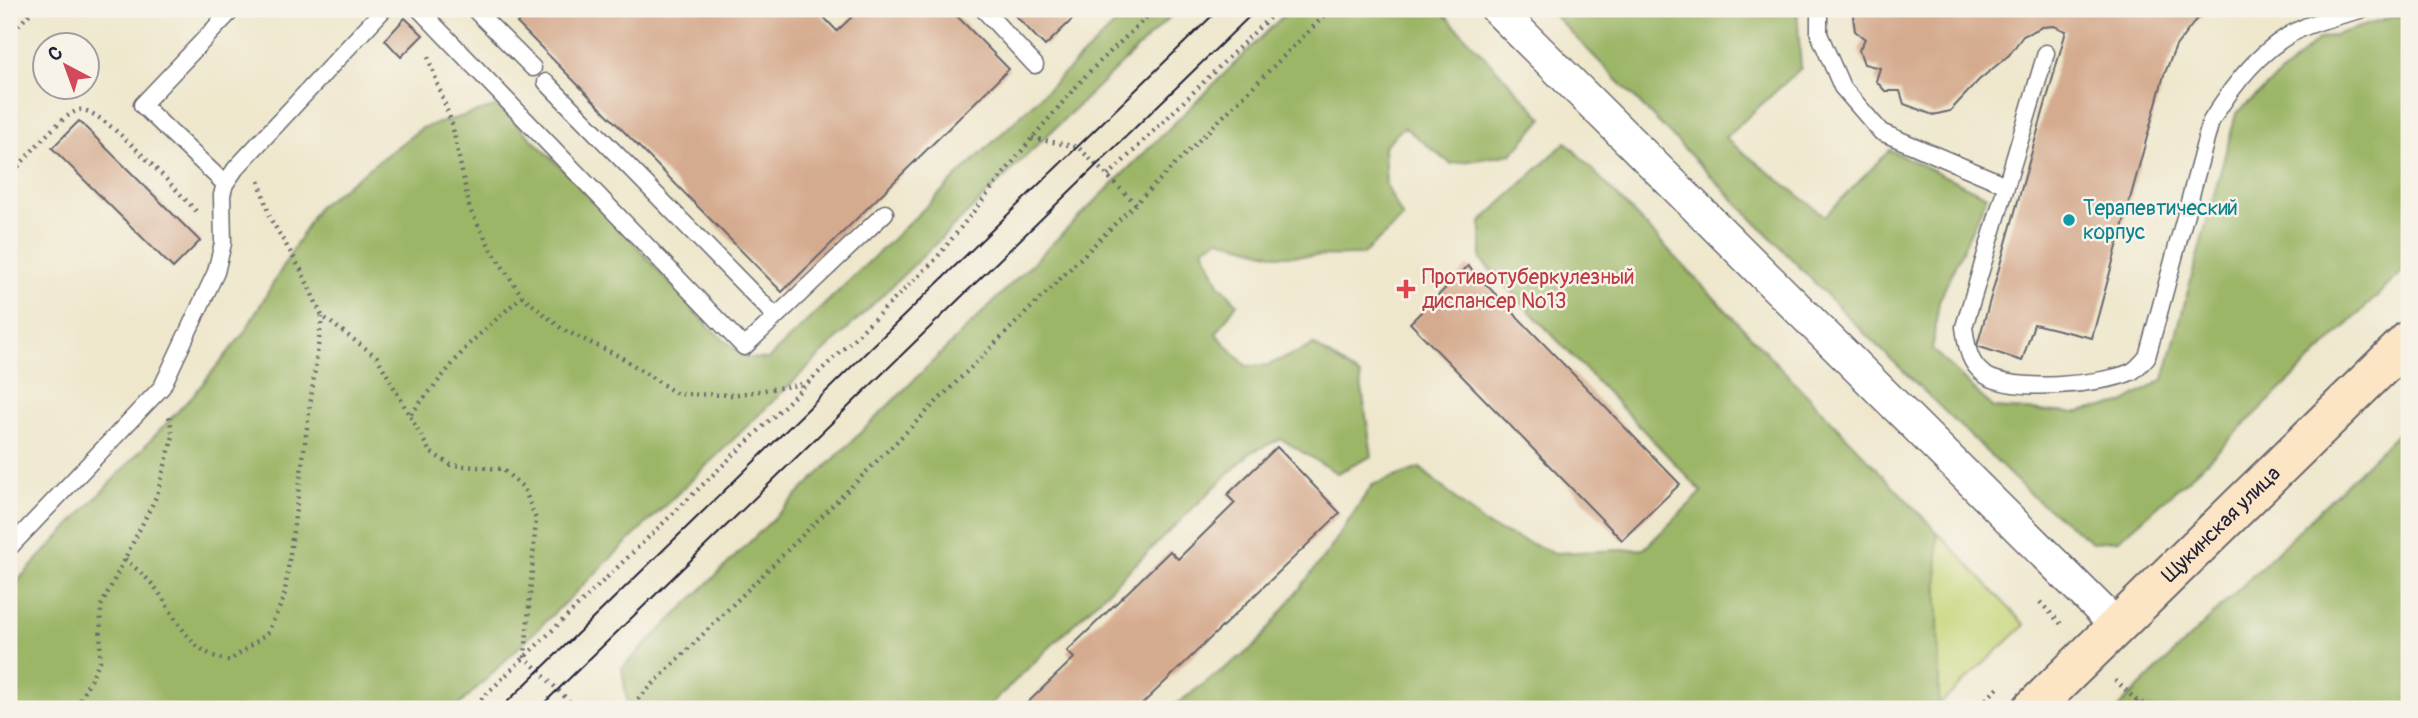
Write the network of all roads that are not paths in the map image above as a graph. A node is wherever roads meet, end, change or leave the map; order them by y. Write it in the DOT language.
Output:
graph roads {
  1 [pos="233,9"];
  2 [pos="384,9"];
  3 [pos="419,9"];
  4 [pos="474,9"];
  5 [pos="983,9"];
  6 [pos="1497,9"];
  7 [pos="1819,9"];
  8 [pos="2364,9"];
  9 [pos="2046,53"];
  10 [pos="1035,65"];
  11 [pos="533,68"];
  12 [pos="546,82"];
  13 [pos="225,184"];
  14 [pos="2006,185"];
  15 [pos="885,213"];
  16 [pos="775,316"];
  17 [pos="2409,340"];
  18 [pos="9,548"];
  19 [pos="2117,626"];
  20 [pos="2032,709"];
  1 -- 13 [label="lane"];
  2 -- 13 [label="lane"];
  3 -- 16 [label="lane"];
  4 -- 11 [label="lane"];
  5 -- 10 [label="lane"];
  6 -- 19 [label="street"];
  7 -- 14 [label="lane"];
  8 -- 14 [label="lane"];
  9 -- 14 [label="lane"];
  12 -- 16 [label="lane"];
  13 -- 18 [label="lane"];
  15 -- 16 [label="lane"];
  17 -- 19 [label="main road, Щукинская улица"];
  19 -- 20 [label="main road, Щукинская улица"];
}
